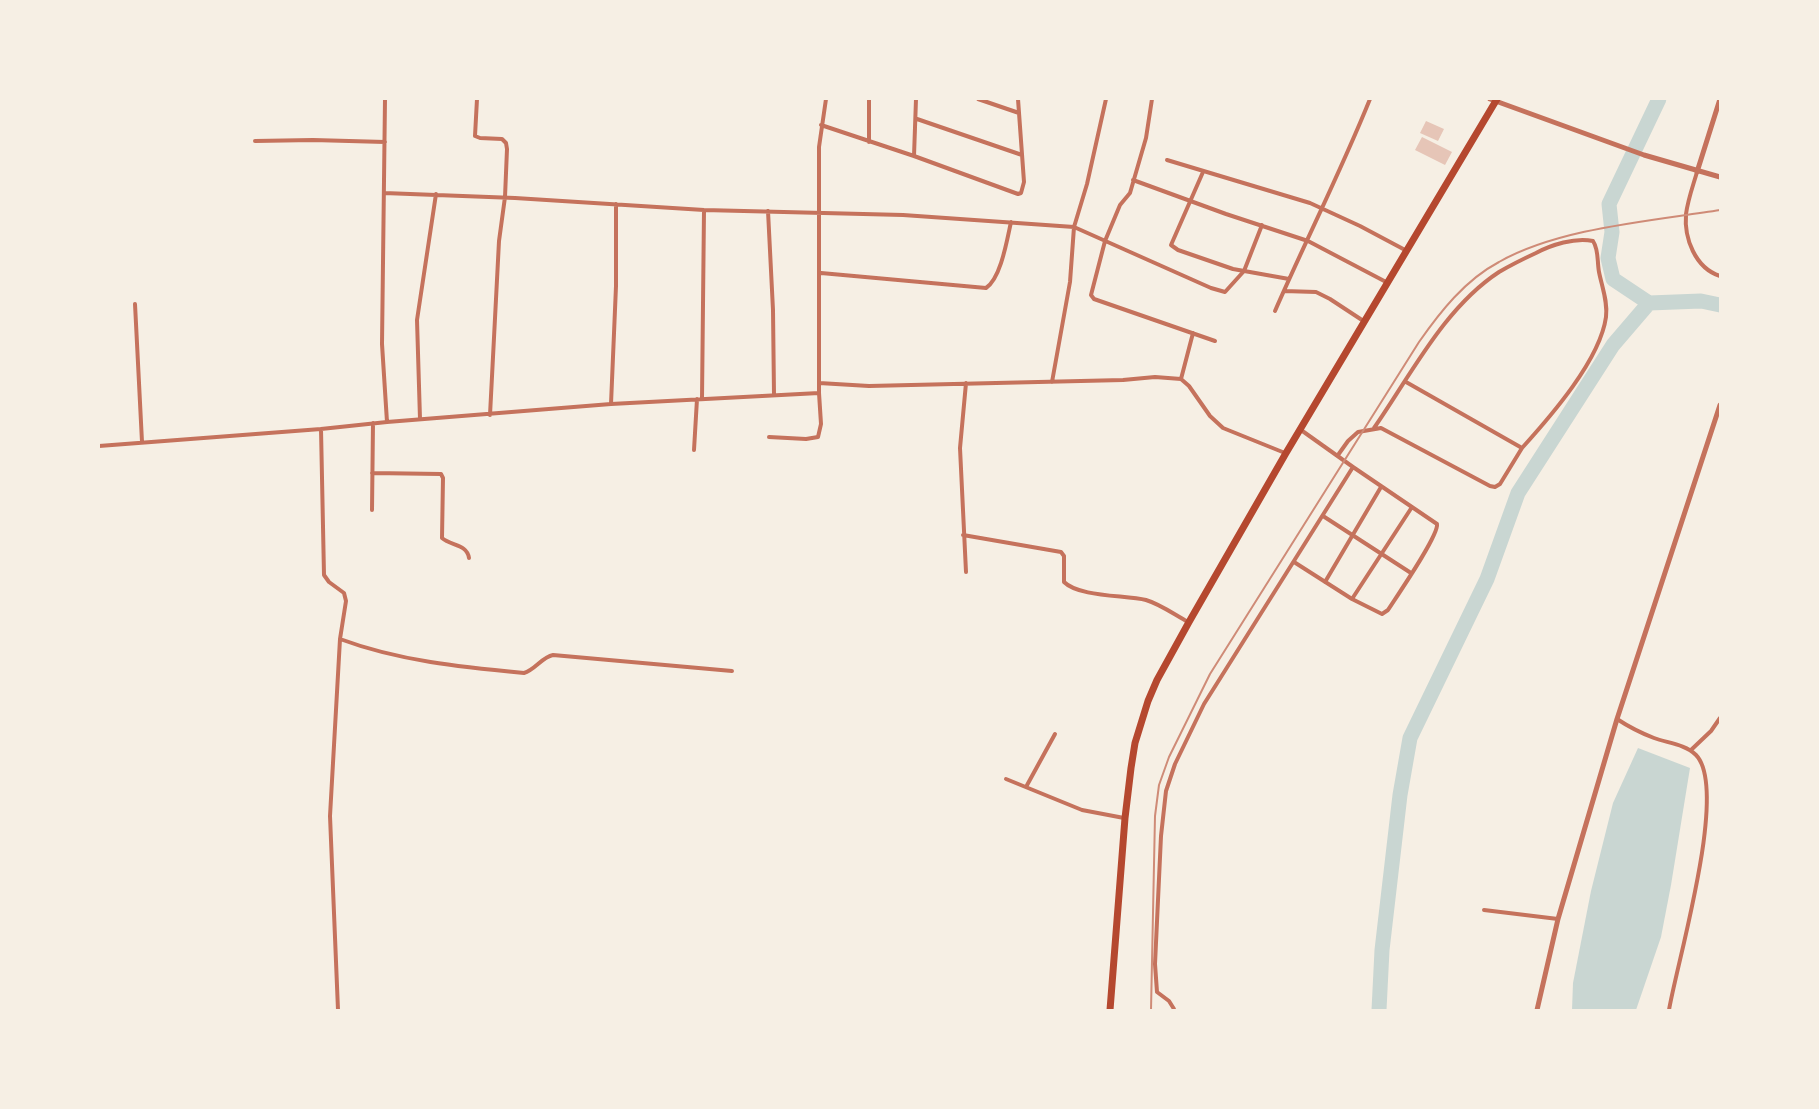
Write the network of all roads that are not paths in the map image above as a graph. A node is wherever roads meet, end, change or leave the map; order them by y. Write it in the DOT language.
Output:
graph roads {
  1 [pos="385,99"];
  2 [pos="477,99"];
  3 [pos="826,99"];
  4 [pos="869,99"];
  5 [pos="916,99"];
  6 [pos="978,99"];
  7 [pos="1018,99"];
  8 [pos="1106,99"];
  9 [pos="1152,99"];
  10 [pos="1370,99"];
  11 [pos="1494,100"];
  12 [pos="1720,101"];
  13 [pos="1019,113"];
  14 [pos="916,119"];
  15 [pos="821,125"];
  16 [pos="255,141"];
  17 [pos="385,142"];
  18 [pos="869,142"];
  19 [pos="1022,155"];
  20 [pos="914,156"];
  21 [pos="1167,160"];
  22 [pos="1203,172"];
  23 [pos="1697,172"];
  24 [pos="1720,177"];
  25 [pos="1133,180"];
  26 [pos="384,193"];
  27 [pos="436,194"];
  28 [pos="505,197"];
  29 [pos="1189,201"];
  30 [pos="616,204"];
  31 [pos="1321,208"];
  32 [pos="704,210"];
  33 [pos="768,211"];
  34 [pos="820,211"];
  35 [pos="1011,222"];
  36 [pos="1262,225"];
  37 [pos="1074,227"];
  38 [pos="1105,241"];
  39 [pos="1308,241"];
  40 [pos="1408,251"];
  41 [pos="1244,271"];
  42 [pos="821,273"];
  43 [pos="1720,276"];
  44 [pos="1289,279"];
  45 [pos="1388,283"];
  46 [pos="1284,291"];
  47 [pos="135,304"];
  48 [pos="1275,311"];
  49 [pos="1365,322"];
  50 [pos="1193,333"];
  51 [pos="1215,341"];
  52 [pos="1181,379"];
  53 [pos="966,382"];
  54 [pos="1052,382"];
  55 [pos="1406,382"];
  56 [pos="819,383"];
  57 [pos="819,393"];
  58 [pos="774,395"];
  59 [pos="700,399"];
  60 [pos="611,404"];
  61 [pos="1720,405"];
  62 [pos="490,415"];
  63 [pos="420,419"];
  64 [pos="387,422"];
  65 [pos="373,423"];
  66 [pos="1374,428"];
  67 [pos="321,429"];
  68 [pos="1300,429"];
  69 [pos="769,437"];
  70 [pos="142,442"];
  71 [pos="99,446"];
  72 [pos="1522,448"];
  73 [pos="694,450"];
  74 [pos="1286,453"];
  75 [pos="1338,455"];
  76 [pos="1353,467"];
  77 [pos="372,473"];
  78 [pos="1381,487"];
  79 [pos="1412,507"];
  80 [pos="372,510"];
  81 [pos="1323,516"];
  82 [pos="963,535"];
  83 [pos="1353,535"];
  84 [pos="1382,554"];
  85 [pos="469,558"];
  86 [pos="1294,562"];
  87 [pos="966,572"];
  88 [pos="1412,573"];
  89 [pos="1325,582"];
  90 [pos="1352,599"];
  91 [pos="1189,622"];
  92 [pos="340,639"];
  93 [pos="732,671"];
  94 [pos="1720,718"];
  95 [pos="1617,719"];
  96 [pos="1055,734"];
  97 [pos="1691,750"];
  98 [pos="1006,779"];
  99 [pos="1026,787"];
  100 [pos="1125,818"];
  101 [pos="1484,910"];
  102 [pos="1558,919"];
  103 [pos="1174,1009"];
  104 [pos="338,1010"];
  105 [pos="1110,1010"];
  106 [pos="1537,1010"];
  107 [pos="1669,1010"];
  1 -- 17 [label="street"];
  2 -- 28 [label="street"];
  3 -- 15 [label="street"];
  4 -- 18 [label="street"];
  5 -- 14 [label="street"];
  6 -- 13 [label="street"];
  7 -- 13 [label="street"];
  8 -- 37 [label="street"];
  9 -- 25 [label="street"];
  10 -- 31 [label="street"];
  11 -- 23 [label="street"];
  11 -- 40 [label="main road"];
  12 -- 23 [label="street"];
  13 -- 19 [label="street"];
  14 -- 19 [label="street"];
  14 -- 20 [label="street"];
  15 -- 18 [label="street"];
  15 -- 34 [label="street"];
  16 -- 17 [label="street"];
  17 -- 26 [label="street"];
  18 -- 20 [label="street"];
  19 -- 20 [label="street"];
  21 -- 22 [label="street"];
  22 -- 29 [label="street"];
  22 -- 31 [label="street"];
  23 -- 24 [label="street"];
  23 -- 43 [label="street"];
  25 -- 29 [label="street"];
  25 -- 38 [label="street"];
  26 -- 27 [label="street"];
  26 -- 64 [label="street"];
  27 -- 28 [label="street"];
  27 -- 63 [label="street"];
  28 -- 30 [label="street"];
  28 -- 62 [label="street"];
  29 -- 36 [label="street"];
  29 -- 41 [label="street"];
  30 -- 32 [label="street"];
  30 -- 60 [label="street"];
  31 -- 39 [label="street"];
  31 -- 40 [label="street"];
  32 -- 33 [label="street"];
  32 -- 59 [label="street"];
  33 -- 34 [label="street"];
  33 -- 58 [label="street"];
  34 -- 35 [label="street"];
  34 -- 42 [label="street"];
  35 -- 37 [label="street"];
  35 -- 42 [label="street"];
  36 -- 39 [label="street"];
  36 -- 41 [label="street"];
  37 -- 38 [label="street"];
  37 -- 54 [label="street"];
  38 -- 41 [label="street"];
  38 -- 50 [label="street"];
  39 -- 44 [label="street"];
  39 -- 45 [label="street"];
  40 -- 45 [label="main road"];
  41 -- 44 [label="street"];
  42 -- 56 [label="street"];
  44 -- 46 [label="street"];
  45 -- 49 [label="main road"];
  46 -- 48 [label="street"];
  46 -- 49 [label="street"];
  47 -- 70 [label="street"];
  49 -- 68 [label="main road"];
  50 -- 51 [label="street"];
  50 -- 52 [label="street"];
  52 -- 54 [label="street"];
  52 -- 74 [label="street"];
  53 -- 54 [label="street"];
  53 -- 56 [label="street"];
  53 -- 82 [label="street"];
  55 -- 66 [label="street"];
  55 -- 72 [label="street"];
  55 -- 72 [label="street"];
  56 -- 57 [label="street"];
  57 -- 58 [label="street"];
  57 -- 69 [label="street"];
  58 -- 59 [label="street"];
  59 -- 60 [label="street"];
  59 -- 73 [label="street"];
  60 -- 62 [label="street"];
  61 -- 95 [label="street"];
  62 -- 63 [label="street"];
  63 -- 64 [label="street"];
  64 -- 65 [label="street"];
  65 -- 67 [label="street"];
  65 -- 77 [label="street"];
  66 -- 72 [label="street"];
  66 -- 75 [label="street"];
  67 -- 70 [label="street"];
  67 -- 92 [label="street"];
  68 -- 74 [label="main road"];
  68 -- 75 [label="street"];
  70 -- 71 [label="street"];
  74 -- 91 [label="main road"];
  75 -- 76 [label="street"];
  76 -- 78 [label="street"];
  76 -- 81 [label="street"];
  77 -- 80 [label="street"];
  77 -- 85 [label="street"];
  78 -- 79 [label="street"];
  78 -- 83 [label="street"];
  79 -- 84 [label="street"];
  79 -- 88 [label="street"];
  81 -- 83 [label="street"];
  81 -- 86 [label="street"];
  82 -- 87 [label="street"];
  82 -- 91 [label="street"];
  83 -- 84 [label="street"];
  83 -- 89 [label="street"];
  84 -- 88 [label="street"];
  84 -- 90 [label="street"];
  86 -- 89 [label="street"];
  86 -- 103 [label="street"];
  88 -- 90 [label="street"];
  89 -- 90 [label="street"];
  91 -- 100 [label="main road"];
  92 -- 93 [label="street"];
  92 -- 104 [label="street"];
  94 -- 97 [label="street"];
  95 -- 97 [label="street"];
  95 -- 102 [label="street"];
  96 -- 99 [label="street"];
  97 -- 107 [label="street"];
  98 -- 99 [label="street"];
  99 -- 100 [label="street"];
  100 -- 105 [label="main road"];
  101 -- 102 [label="street"];
  102 -- 106 [label="street"];
}
